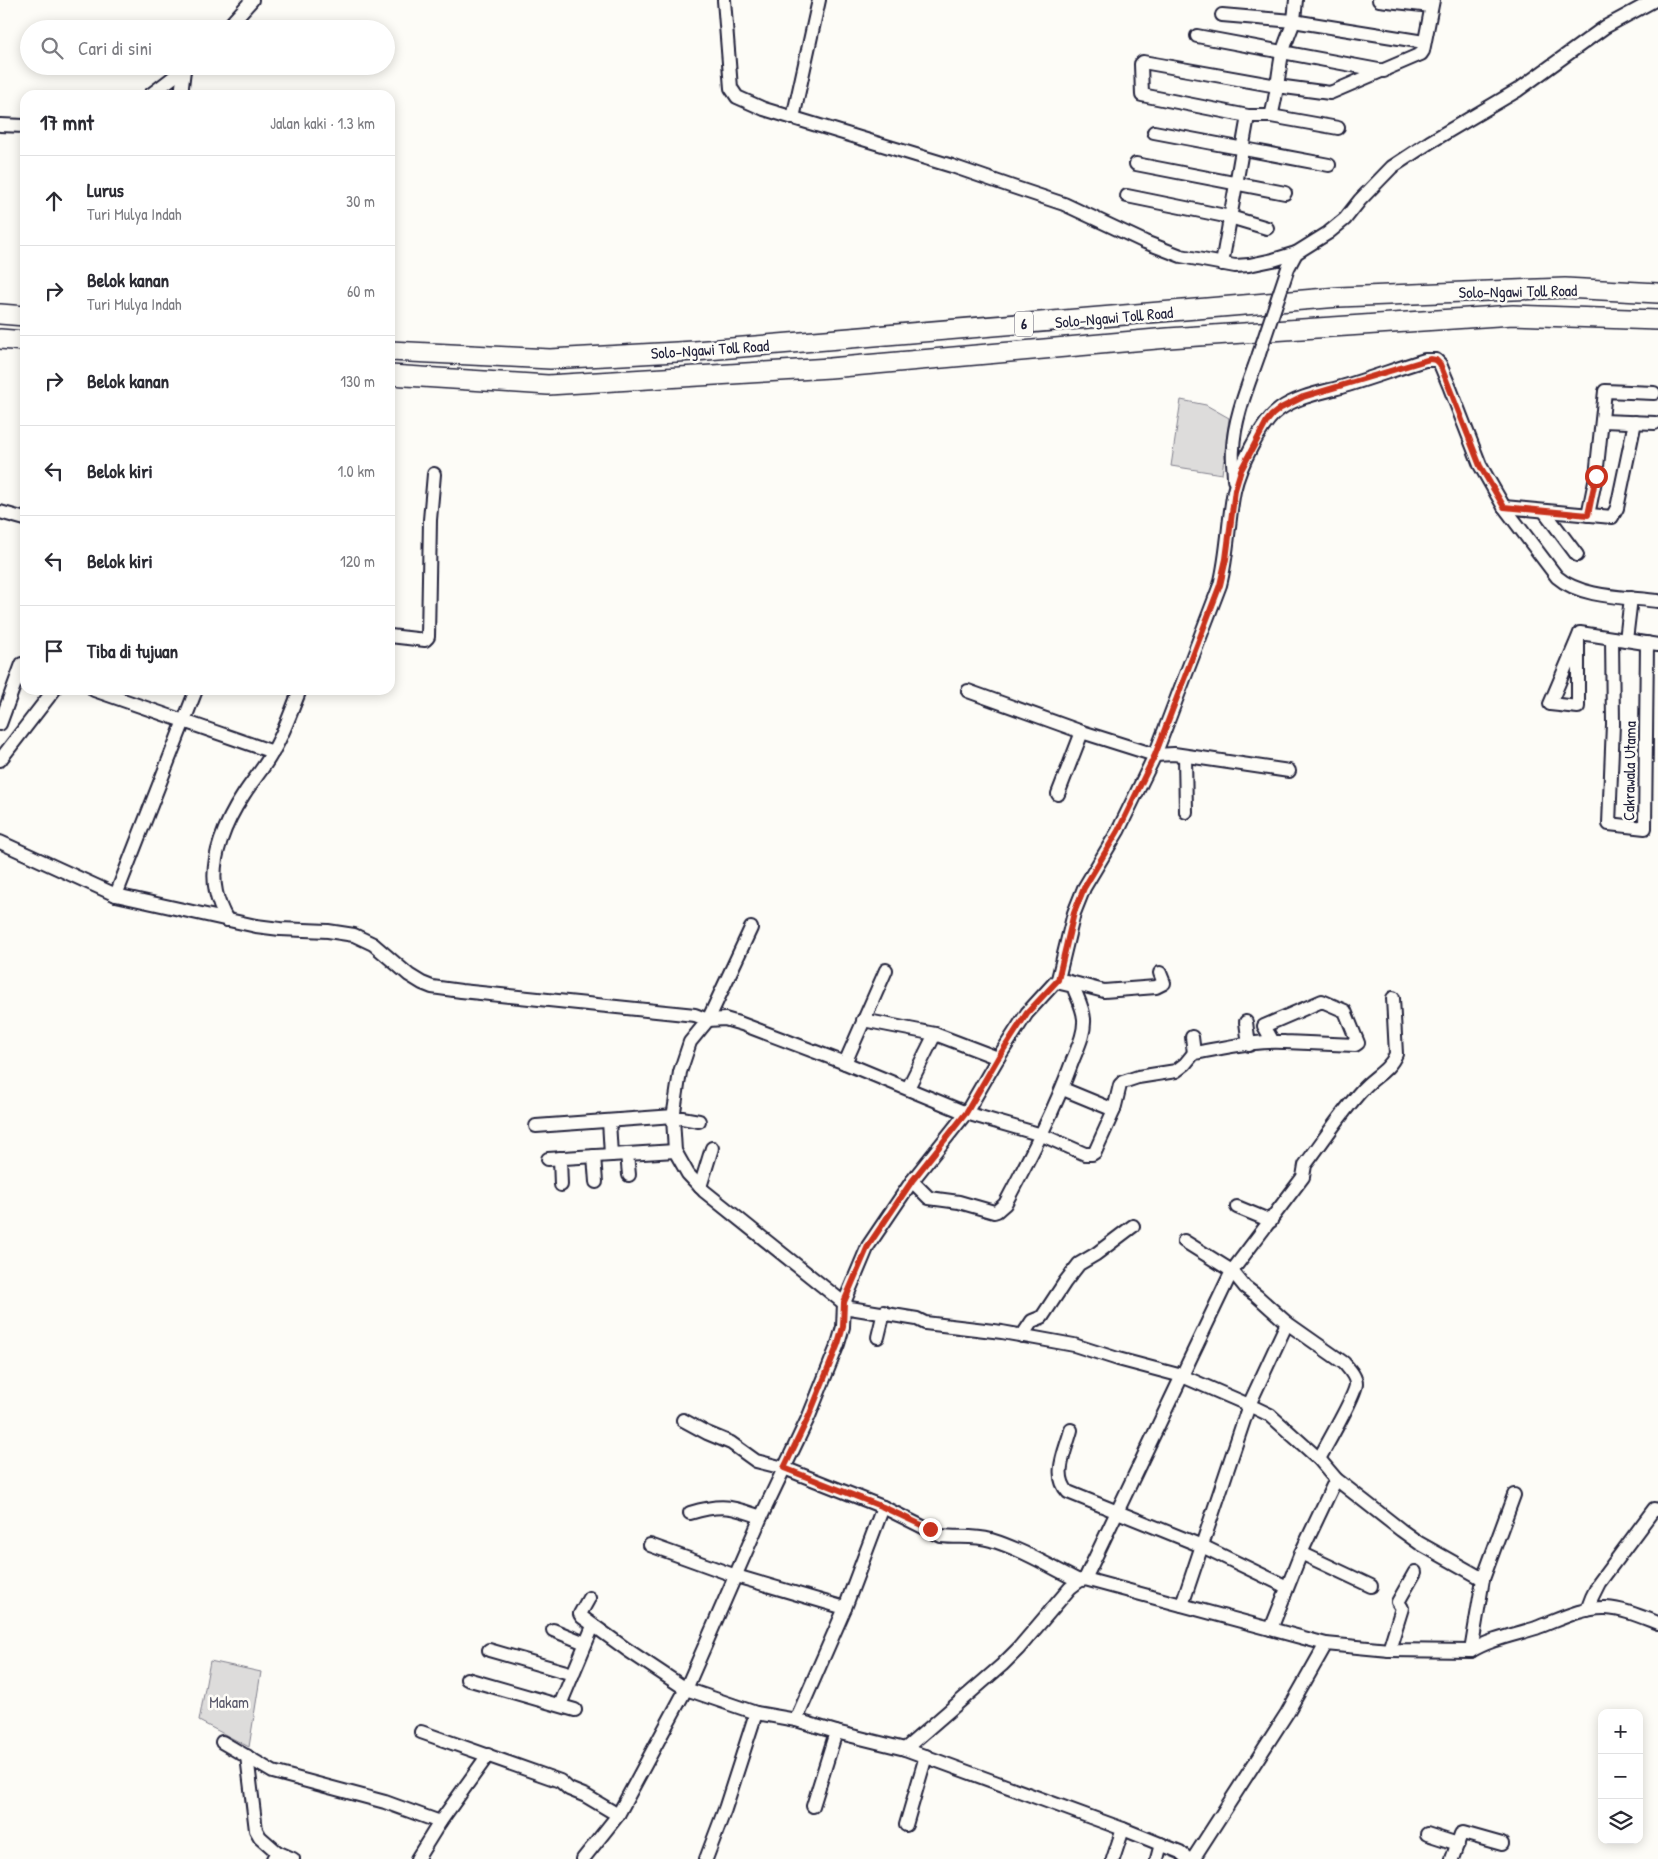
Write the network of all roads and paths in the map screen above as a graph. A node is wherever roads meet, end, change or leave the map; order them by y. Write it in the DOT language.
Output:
graph roads {
  1 [pos="252,0"];
  2 [pos="724,0"];
  3 [pos="818,0"];
  4 [pos="1296,0"];
  5 [pos="1379,0"];
  6 [pos="1655,0"];
  7 [pos="1432,3"];
  8 [pos="1222,15"];
  9 [pos="234,20"];
  10 [pos="1294,21"];
  11 [pos="1197,36"];
  12 [pos="1424,42"];
  13 [pos="1283,53"];
  14 [pos="1384,71"];
  15 [pos="177,75"];
  16 [pos="184,75"];
  17 [pos="1277,86"];
  18 [pos="157,90"];
  19 [pos="181,90"];
  20 [pos="1248,116"];
  21 [pos="1271,116"];
  22 [pos="793,118"];
  23 [pos="0,125"];
  24 [pos="20,126"];
  25 [pos="1338,128"];
  26 [pos="1154,132"];
  27 [pos="1242,149"];
  28 [pos="1136,164"];
  29 [pos="1329,165"];
  30 [pos="1236,184"];
  31 [pos="1285,194"];
  32 [pos="1127,196"];
  33 [pos="1230,217"];
  34 [pos="1267,228"];
  35 [pos="1296,253"];
  36 [pos="1222,264"];
  37 [pos="1658,293"];
  38 [pos="0,314"];
  39 [pos="20,316"];
  40 [pos="1658,320"];
  41 [pos="0,338"];
  42 [pos="20,340"];
  43 [pos="395,352"];
  44 [pos="395,376"];
  45 [pos="1654,393"];
  46 [pos="1602,421"];
  47 [pos="1635,422"];
  48 [pos="1655,423"];
  49 [pos="434,474"];
  50 [pos="1235,490"];
  51 [pos="1504,507"];
  52 [pos="1544,511"];
  53 [pos="0,512"];
  54 [pos="1588,515"];
  55 [pos="20,518"];
  56 [pos="1577,555"];
  57 [pos="1631,598"];
  58 [pos="1658,602"];
  59 [pos="395,637"];
  60 [pos="1578,638"];
  61 [pos="1612,638"];
  62 [pos="1626,640"];
  63 [pos="1653,644"];
  64 [pos="20,672"];
  65 [pos="968,691"];
  66 [pos="50,695"];
  67 [pos="108,695"];
  68 [pos="194,695"];
  69 [pos="298,695"];
  70 [pos="183,722"];
  71 [pos="0,724"];
  72 [pos="1082,732"];
  73 [pos="273,752"];
  74 [pos="1155,755"];
  75 [pos="1185,756"];
  76 [pos="0,760"];
  77 [pos="1289,771"];
  78 [pos="1058,794"];
  79 [pos="1186,812"];
  80 [pos="0,842"];
  81 [pos="116,895"];
  82 [pos="227,920"];
  83 [pos="752,928"];
  84 [pos="886,970"];
  85 [pos="1160,973"];
  86 [pos="1057,981"];
  87 [pos="1393,998"];
  88 [pos="708,1020"];
  89 [pos="863,1020"];
  90 [pos="1246,1022"];
  91 [pos="935,1034"];
  92 [pos="1192,1037"];
  93 [pos="1273,1042"];
  94 [pos="1249,1045"];
  95 [pos="1194,1053"];
  96 [pos="998,1058"];
  97 [pos="845,1063"];
  98 [pos="908,1088"];
  99 [pos="1062,1089"];
  100 [pos="1114,1110"];
  101 [pos="966,1113"];
  102 [pos="674,1117"];
  103 [pos="609,1121"];
  104 [pos="699,1121"];
  105 [pos="536,1126"];
  106 [pos="1042,1135"];
  107 [pos="712,1148"];
  108 [pos="676,1151"];
  109 [pos="628,1154"];
  110 [pos="611,1155"];
  111 [pos="594,1156"];
  112 [pos="629,1175"];
  113 [pos="912,1181"];
  114 [pos="596,1182"];
  115 [pos="561,1185"];
  116 [pos="700,1187"];
  117 [pos="1237,1207"];
  118 [pos="1271,1221"];
  119 [pos="1133,1226"];
  120 [pos="1184,1241"];
  121 [pos="1232,1271"];
  122 [pos="844,1302"];
  123 [pos="884,1312"];
  124 [pos="1287,1323"];
  125 [pos="1022,1336"];
  126 [pos="878,1337"];
  127 [pos="1182,1376"];
  128 [pos="1249,1405"];
  129 [pos="683,1420"];
  130 [pos="1071,1430"];
  131 [pos="1319,1459"];
  132 [pos="784,1468"];
  133 [pos="1336,1480"];
  134 [pos="1514,1495"];
  135 [pos="883,1507"];
  136 [pos="1658,1510"];
  137 [pos="1118,1511"];
  138 [pos="690,1512"];
  139 [pos="761,1517"];
  140 [pos="650,1545"];
  141 [pos="1202,1546"];
  142 [pos="1301,1553"];
  143 [pos="1415,1572"];
  144 [pos="736,1576"];
  145 [pos="1484,1578"];
  146 [pos="1082,1580"];
  147 [pos="1370,1586"];
  148 [pos="1287,1587"];
  149 [pos="589,1598"];
  150 [pos="1182,1605"];
  151 [pos="845,1608"];
  152 [pos="1587,1610"];
  153 [pos="1658,1623"];
  154 [pos="593,1626"];
  155 [pos="1271,1629"];
  156 [pos="553,1630"];
  157 [pos="585,1643"];
  158 [pos="1326,1644"];
  159 [pos="489,1650"];
  160 [pos="1389,1650"];
  161 [pos="1471,1651"];
  162 [pos="573,1674"];
  163 [pos="467,1679"];
  164 [pos="686,1689"];
  165 [pos="560,1706"];
  166 [pos="576,1710"];
  167 [pos="756,1712"];
  168 [pos="796,1720"];
  169 [pos="421,1732"];
  170 [pos="836,1732"];
  171 [pos="222,1742"];
  172 [pos="905,1749"];
  173 [pos="488,1755"];
  174 [pos="247,1756"];
  175 [pos="926,1756"];
  176 [pos="813,1806"];
  177 [pos="618,1815"];
  178 [pos="440,1822"];
  179 [pos="906,1825"];
  180 [pos="1123,1829"];
  181 [pos="1427,1834"];
  182 [pos="1161,1844"];
  183 [pos="1458,1844"];
  184 [pos="1502,1844"];
  185 [pos="275,1855"];
  186 [pos="293,1859"];
  187 [pos="417,1859"];
  188 [pos="583,1859"];
  189 [pos="706,1859"];
  190 [pos="1113,1859"];
  191 [pos="1157,1859"];
  192 [pos="1188,1859"];
  193 [pos="1193,1859"];
  194 [pos="1452,1859"];
  1 -- 9 [label="street"];
  2 -- 22 [label="street"];
  3 -- 22 [label="street"];
  4 -- 10 [label="street"];
  5 -- 7 [label="street"];
  6 -- 35 [label="street"];
  7 -- 12 [label="street"];
  8 -- 10 [label="street"];
  10 -- 12 [label="street"];
  10 -- 13 [label="street"];
  11 -- 13 [label="street"];
  12 -- 14 [label="street"];
  13 -- 14 [label="street"];
  13 -- 17 [label="street"];
  14 -- 17 [label="street"];
  15 -- 18 [label="street"];
  16 -- 19 [label="street"];
  17 -- 20 [label="street"];
  17 -- 21 [label="street"];
  20 -- 21 [label="street"];
  20 -- 27 [label="street"];
  21 -- 25 [label="street"];
  22 -- 36 [label="street"];
  23 -- 24 [label="street"];
  26 -- 27 [label="street"];
  27 -- 29 [label="street"];
  27 -- 30 [label="street"];
  28 -- 30 [label="street"];
  30 -- 31 [label="street"];
  30 -- 33 [label="street"];
  32 -- 33 [label="street"];
  33 -- 34 [label="street"];
  33 -- 36 [label="street"];
  35 -- 36 [label="street"];
  35 -- 50 [label="street, bridge"];
  37 -- 43 [label="highway, Solo–Ngawi Toll Road / 6"];
  38 -- 39 [label="highway"];
  40 -- 44 [label="highway, Solo–Ngawi Toll Road / 6"];
  41 -- 42 [label="highway"];
  45 -- 46 [label="street"];
  46 -- 47 [label="street"];
  46 -- 54 [label="street"];
  47 -- 48 [label="street"];
  47 -- 54 [label="street"];
  49 -- 59 [label="street"];
  50 -- 51 [label="street"];
  50 -- 74 [label="street"];
  51 -- 52 [label="street"];
  51 -- 57 [label="street"];
  52 -- 54 [label="street"];
  52 -- 56 [label="street"];
  53 -- 55 [label="street"];
  57 -- 58 [label="street"];
  57 -- 62 [label="street"];
  60 -- 60 [label="street"];
  60 -- 61 [label="street, Cakrawala Utama"];
  61 -- 62 [label="street, Cakrawala Utama"];
  61 -- 63 [label="street, Cakrawala Utama"];
  62 -- 63 [label="street, Cakrawala Utama"];
  64 -- 71 [label="street"];
  65 -- 72 [label="street"];
  66 -- 76 [label="street"];
  67 -- 70 [label="street"];
  68 -- 70 [label="street"];
  69 -- 73 [label="street"];
  70 -- 73 [label="street"];
  70 -- 81 [label="street"];
  72 -- 74 [label="street"];
  72 -- 78 [label="street"];
  73 -- 82 [label="street"];
  74 -- 75 [label="street"];
  74 -- 86 [label="street"];
  75 -- 77 [label="street"];
  75 -- 79 [label="street"];
  80 -- 81 [label="street"];
  81 -- 82 [label="street"];
  82 -- 88 [label="street"];
  83 -- 88 [label="street"];
  84 -- 89 [label="street"];
  85 -- 86 [label="street"];
  86 -- 96 [label="street"];
  86 -- 99 [label="street"];
  87 -- 118 [label="street"];
  88 -- 97 [label="street"];
  88 -- 102 [label="street"];
  89 -- 91 [label="street"];
  89 -- 97 [label="street"];
  90 -- 94 [label="street"];
  91 -- 96 [label="street"];
  91 -- 98 [label="street"];
  92 -- 95 [label="street"];
  93 -- 93 [label="street"];
  93 -- 94 [label="street"];
  94 -- 95 [label="street"];
  95 -- 100 [label="street"];
  96 -- 101 [label="street"];
  97 -- 98 [label="street"];
  98 -- 101 [label="street"];
  99 -- 100 [label="street"];
  99 -- 106 [label="street"];
  100 -- 106 [label="street"];
  101 -- 106 [label="street"];
  101 -- 113 [label="street"];
  102 -- 103 [label="street"];
  102 -- 104 [label="street"];
  102 -- 108 [label="street"];
  103 -- 105 [label="street"];
  103 -- 110 [label="street"];
  106 -- 113 [label="street"];
  107 -- 116 [label="street"];
  108 -- 109 [label="street"];
  108 -- 116 [label="street"];
  109 -- 110 [label="street"];
  109 -- 112 [label="street"];
  110 -- 111 [label="street"];
  111 -- 114 [label="street"];
  111 -- 115 [label="street"];
  113 -- 122 [label="street"];
  116 -- 122 [label="street"];
  117 -- 118 [label="street"];
  118 -- 121 [label="street"];
  119 -- 125 [label="street"];
  120 -- 121 [label="street"];
  121 -- 124 [label="street"];
  121 -- 127 [label="street"];
  122 -- 123 [label="street"];
  122 -- 132 [label="street"];
  123 -- 125 [label="street"];
  123 -- 126 [label="street"];
  124 -- 128 [label="street"];
  124 -- 131 [label="street"];
  125 -- 127 [label="street"];
  127 -- 128 [label="street"];
  127 -- 137 [label="street"];
  128 -- 131 [label="street"];
  128 -- 141 [label="street"];
  129 -- 132 [label="street"];
  130 -- 137 [label="street"];
  131 -- 133 [label="street"];
  132 -- 135 [label="street"];
  132 -- 139 [label="street"];
  133 -- 142 [label="street"];
  133 -- 145 [label="street"];
  134 -- 145 [label="street"];
  135 -- 146 [label="street"];
  135 -- 151 [label="street"];
  136 -- 152 [label="street"];
  137 -- 141 [label="street"];
  137 -- 146 [label="street"];
  138 -- 139 [label="street"];
  139 -- 144 [label="street"];
  140 -- 144 [label="street"];
  141 -- 148 [label="street"];
  141 -- 150 [label="street"];
  142 -- 147 [label="street"];
  142 -- 148 [label="street"];
  143 -- 160 [label="street"];
  144 -- 151 [label="street"];
  144 -- 164 [label="street"];
  145 -- 161 [label="street"];
  146 -- 150 [label="street"];
  146 -- 172 [label="street"];
  148 -- 155 [label="street"];
  149 -- 154 [label="street"];
  150 -- 155 [label="street"];
  151 -- 168 [label="street"];
  152 -- 153 [label="street"];
  152 -- 161 [label="street"];
  154 -- 157 [label="street"];
  154 -- 164 [label="street"];
  155 -- 158 [label="street"];
  156 -- 157 [label="street"];
  157 -- 162 [label="street"];
  158 -- 160 [label="street"];
  158 -- 193 [label="street"];
  159 -- 162 [label="street"];
  160 -- 161 [label="street"];
  162 -- 165 [label="street"];
  163 -- 165 [label="street"];
  164 -- 167 [label="street"];
  164 -- 177 [label="street"];
  165 -- 166 [label="street"];
  167 -- 168 [label="street"];
  167 -- 189 [label="street"];
  168 -- 170 [label="street"];
  169 -- 173 [label="street"];
  170 -- 172 [label="street"];
  170 -- 176 [label="street"];
  171 -- 174 [label="street"];
  172 -- 175 [label="street"];
  173 -- 177 [label="street"];
  173 -- 178 [label="street"];
  174 -- 178 [label="street"];
  174 -- 185 [label="street"];
  175 -- 179 [label="street"];
  175 -- 180 [label="street"];
  177 -- 188 [label="street"];
  178 -- 187 [label="street"];
  180 -- 182 [label="street"];
  180 -- 190 [label="street"];
  181 -- 183 [label="street"];
  182 -- 191 [label="street"];
  182 -- 192 [label="street"];
  183 -- 184 [label="street"];
  183 -- 194 [label="street"];
  185 -- 186 [label="street"];
}
